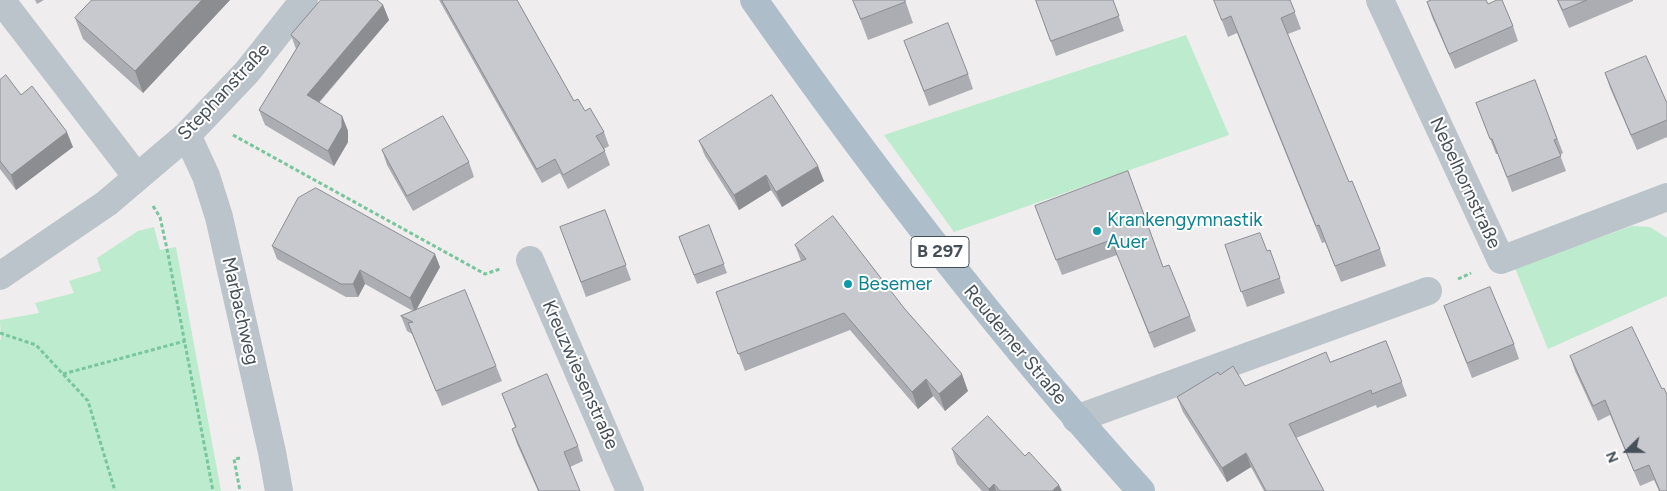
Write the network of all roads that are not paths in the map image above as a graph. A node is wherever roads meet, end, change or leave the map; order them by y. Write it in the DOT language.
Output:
graph roads {
  1 [pos="0,0"];
  2 [pos="304,0"];
  3 [pos="754,0"];
  4 [pos="1380,0"];
  5 [pos="186,135"];
  6 [pos="137,177"];
  7 [pos="1667,197"];
  8 [pos="530,260"];
  9 [pos="0,276"];
  10 [pos="1428,291"];
  11 [pos="1076,419"];
  12 [pos="279,491"];
  13 [pos="630,491"];
  14 [pos="1141,491"];
  1 -- 6 [label="street"];
  2 -- 5 [label="street, Stephanstraße"];
  3 -- 11 [label="main road, Reuderner Straße / B 297"];
  4 -- 7 [label="street, Nebelhornstraße"];
  5 -- 6 [label="street, Stephanstraße"];
  5 -- 12 [label="street, Marbachweg"];
  6 -- 9 [label="street, Stephanstraße"];
  8 -- 13 [label="street, Kreuzwiesenstraße"];
  10 -- 11 [label="street"];
  11 -- 14 [label="main road, Reuderner Straße / B 297"];
}
